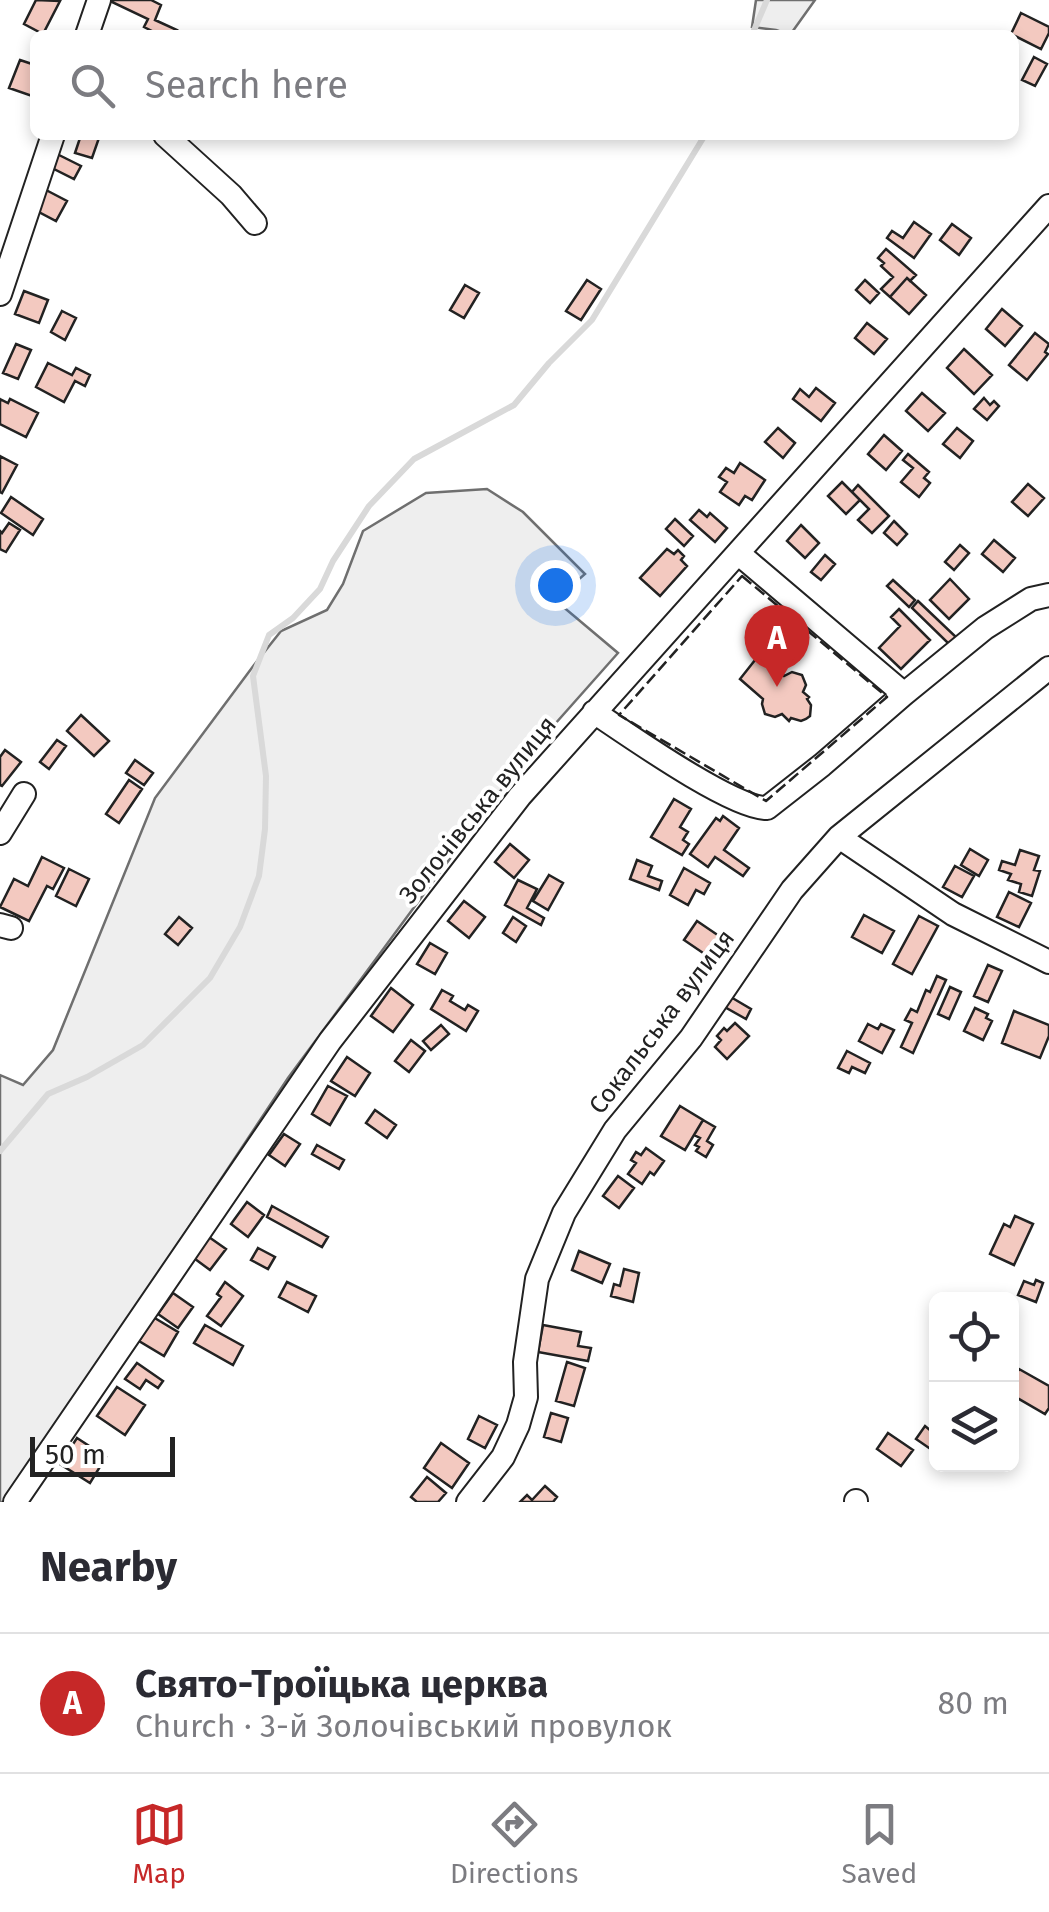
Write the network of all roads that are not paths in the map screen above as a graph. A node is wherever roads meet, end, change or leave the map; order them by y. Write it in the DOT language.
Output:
graph roads {
  1 [pos="98,0"];
  2 [pos="89,30"];
  3 [pos="51,140"];
  4 [pos="170,140"];
  5 [pos="1049,206"];
  6 [pos="256,224"];
  7 [pos="0,294"];
  8 [pos="738,553"];
  9 [pos="1049,595"];
  10 [pos="1049,668"];
  11 [pos="904,694"];
  12 [pos="594,712"];
  13 [pos="24,794"];
  14 [pos="0,833"];
  15 [pos="839,837"];
  16 [pos="1049,962"];
  17 [pos="15,1502"];
  18 [pos="468,1502"];
  1 -- 2 [label="street"];
  3 -- 7 [label="street"];
  4 -- 6 [label="street"];
  5 -- 8 [label="street, Золочівська вулиця"];
  8 -- 11 [label="street"];
  8 -- 12 [label="street, Золочівська вулиця"];
  9 -- 11 [label="street"];
  10 -- 15 [label="street, Сокальська вулиця"];
  11 -- 12 [label="street"];
  12 -- 17 [label="street, Золочівська вулиця"];
  13 -- 14 [label="street"];
  15 -- 16 [label="street"];
  15 -- 18 [label="street, Сокальська вулиця"];
}
